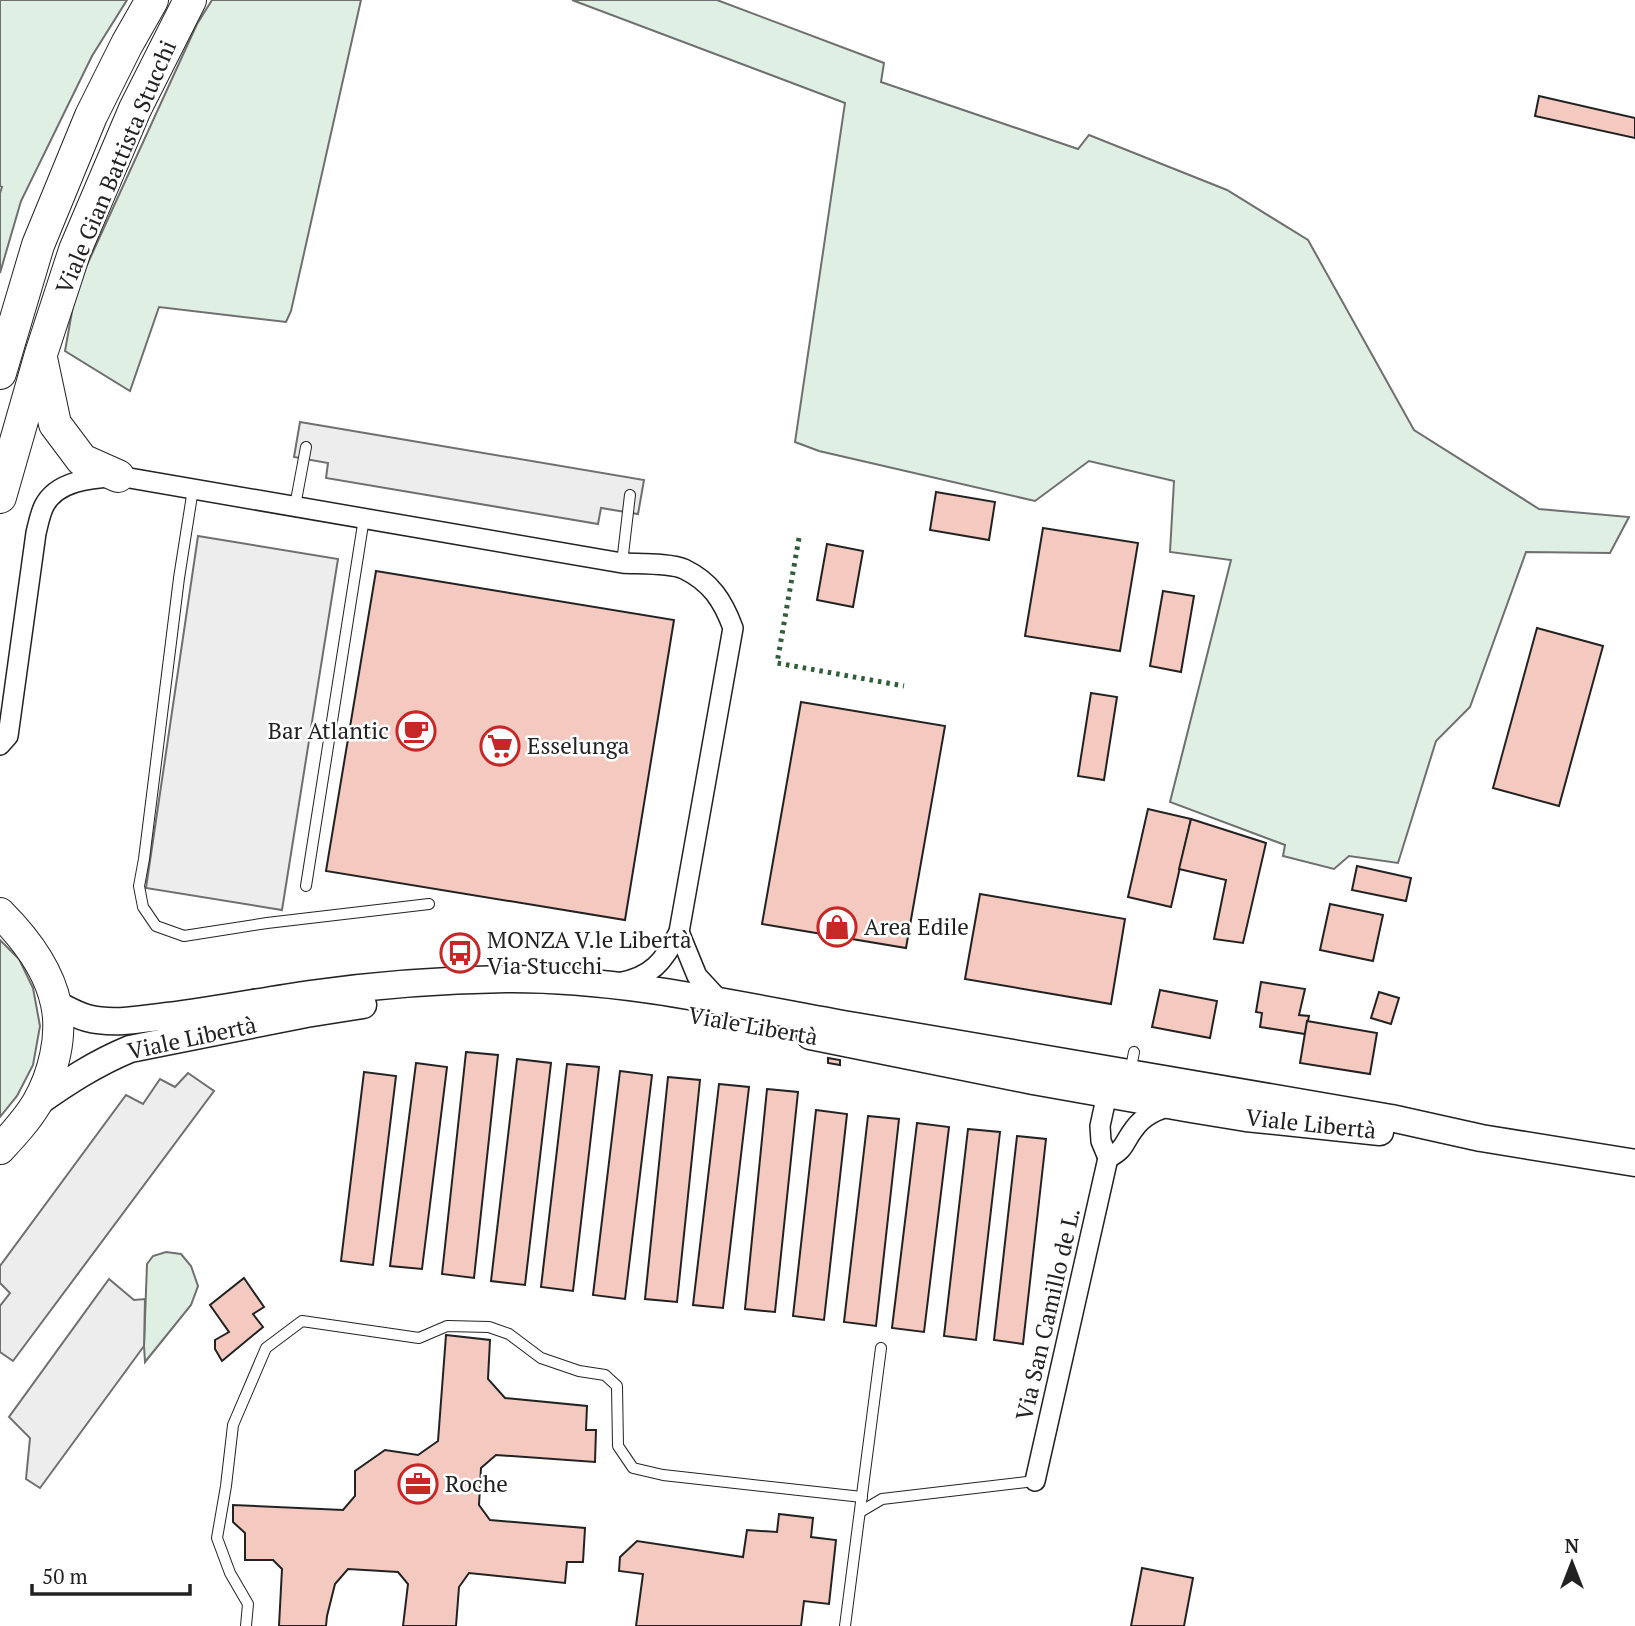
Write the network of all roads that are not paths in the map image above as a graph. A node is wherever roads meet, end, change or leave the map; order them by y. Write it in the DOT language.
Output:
graph roads {
  1 [pos="152,0"];
  2 [pos="190,0"];
  3 [pos="40,354"];
  4 [pos="0,373"];
  5 [pos="306,447"];
  6 [pos="118,476"];
  7 [pos="193,489"];
  8 [pos="630,495"];
  9 [pos="0,497"];
  10 [pos="295,506"];
  11 [pos="364,518"];
  12 [pos="622,563"];
  13 [pos="0,745"];
  14 [pos="306,886"];
  15 [pos="0,896"];
  16 [pos="429,904"];
  17 [pos="6,919"];
  18 [pos="679,932"];
  19 [pos="609,984"];
  20 [pos="722,1003"];
  21 [pos="56,1004"];
  22 [pos="1107,1094"];
  23 [pos="37,1103"];
  24 [pos="1173,1106"];
  25 [pos="1481,1138"];
  26 [pos="0,1149"];
  27 [pos="1108,1158"];
  28 [pos="1635,1163"];
  29 [pos="881,1348"];
  30 [pos="1035,1481"];
  31 [pos="862,1497"];
  32 [pos="860,1512"];
  33 [pos="246,1626"];
  34 [pos="845,1626"];
  1 -- 4 [label="highway, Viale Gian Battista Stucchi"];
  2 -- 3 [label="highway, Viale Gian Battista Stucchi"];
  3 -- 6 [label="highway"];
  3 -- 9 [label="highway, Viale Gian Battista Stucchi"];
  5 -- 10 [label="lane"];
  6 -- 7 [label="street"];
  6 -- 13 [label="street"];
  7 -- 10 [label="street"];
  7 -- 16 [label="lane"];
  8 -- 12 [label="lane"];
  10 -- 11 [label="street"];
  11 -- 12 [label="street"];
  11 -- 14 [label="lane"];
  12 -- 18 [label="street"];
  15 -- 17 [label="street"];
  17 -- 21 [label="main road"];
  18 -- 19 [label="street"];
  18 -- 20 [label="street"];
  19 -- 20 [label="main road, Viale Libertà"];
  19 -- 21 [label="main road, Viale Libertà"];
  20 -- 25 [label="main road, Viale Libertà"];
  21 -- 23 [label="main road"];
  22 -- 23 [label="main road, Viale Libertà"];
  22 -- 24 [label="main road, Viale Libertà"];
  22 -- 27 [label="street"];
  23 -- 26 [label="main road"];
  24 -- 25 [label="main road, Viale Libertà"];
  24 -- 27 [label="street"];
  25 -- 28 [label="main road"];
  27 -- 30 [label="street, Via San Camillo de L."];
  29 -- 31 [label="lane"];
  30 -- 32 [label="lane"];
  31 -- 32 [label="lane"];
  31 -- 33 [label="lane"];
  32 -- 34 [label="lane"];
}
